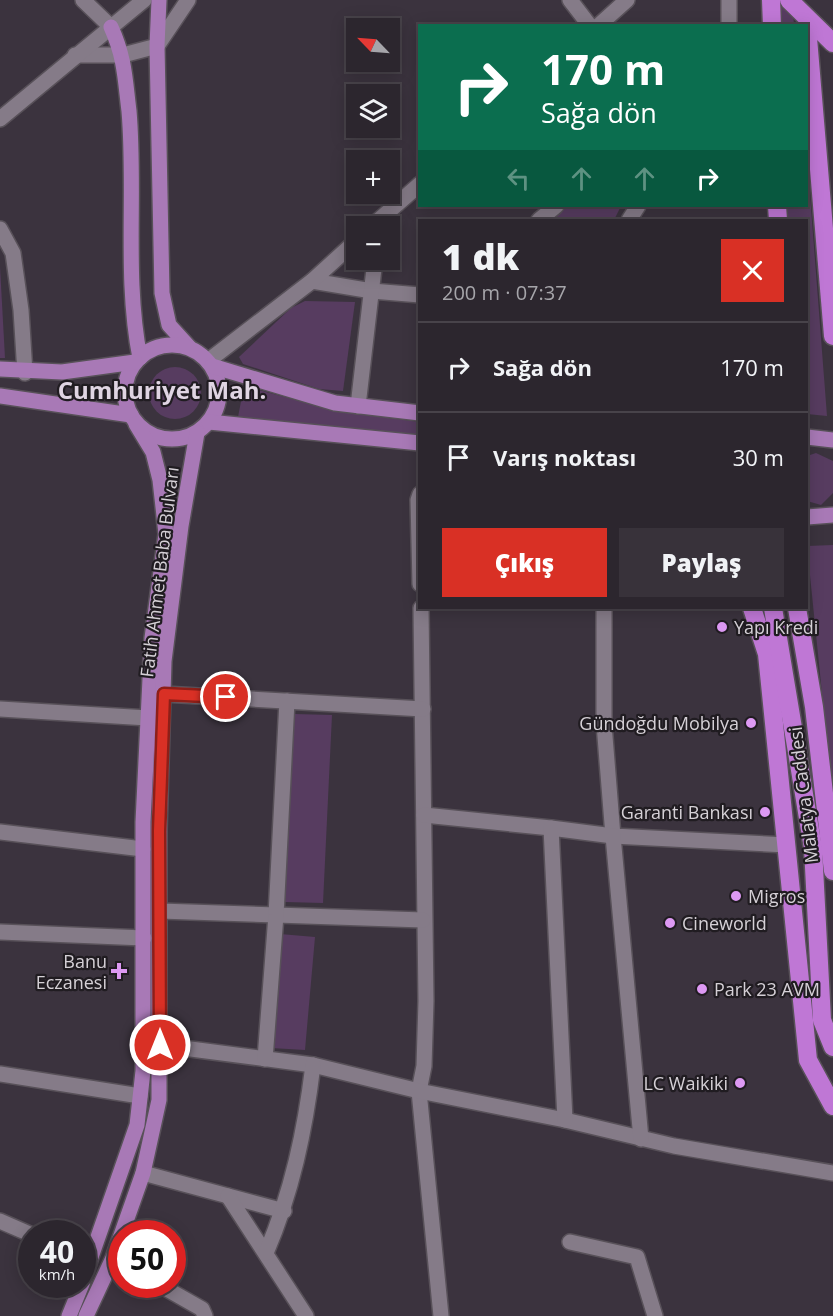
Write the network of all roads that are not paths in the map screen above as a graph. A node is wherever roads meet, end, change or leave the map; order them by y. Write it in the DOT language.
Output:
graph roads {
  1 [pos="83,0"];
  2 [pos="144,0"];
  3 [pos="159,0"];
  4 [pos="188,0"];
  5 [pos="570,0"];
  6 [pos="627,0"];
  7 [pos="729,0"];
  8 [pos="771,0"];
  9 [pos="789,0"];
  10 [pos="806,17"];
  11 [pos="588,24"];
  12 [pos="600,24"];
  13 [pos="729,24"];
  14 [pos="772,24"];
  15 [pos="111,27"];
  16 [pos="808,41"];
  17 [pos="833,43"];
  18 [pos="157,46"];
  19 [pos="75,55"];
  20 [pos="123,55"];
  21 [pos="0,119"];
  22 [pos="418,186"];
  23 [pos="555,207"];
  24 [pos="386,216"];
  25 [pos="540,219"];
  26 [pos="0,229"];
  27 [pos="346,250"];
  28 [pos="6,257"];
  29 [pos="374,270"];
  30 [pos="312,281"];
  31 [pos="372,291"];
  32 [pos="418,295"];
  33 [pos="833,336"];
  34 [pos="189,347"];
  35 [pos="137,360"];
  36 [pos="210,364"];
  37 [pos="0,369"];
  38 [pos="25,373"];
  39 [pos="0,396"];
  40 [pos="358,406"];
  41 [pos="418,413"];
  42 [pos="134,419"];
  43 [pos="209,422"];
  44 [pos="197,433"];
  45 [pos="808,436"];
  46 [pos="833,440"];
  47 [pos="418,443"];
  48 [pos="833,515"];
  49 [pos="808,517"];
  50 [pos="421,609"];
  51 [pos="604,609"];
  52 [pos="752,609"];
  53 [pos="773,609"];
  54 [pos="797,609"];
  55 [pos="164,694"];
  56 [pos="287,700"];
  57 [pos="0,709"];
  58 [pos="423,709"];
  59 [pos="148,718"];
  60 [pos="424,815"];
  61 [pos="551,828"];
  62 [pos="0,832"];
  63 [pos="613,836"];
  64 [pos="788,845"];
  65 [pos="144,849"];
  66 [pos="833,871"];
  67 [pos="160,910"];
  68 [pos="276,915"];
  69 [pos="423,920"];
  70 [pos="0,932"];
  71 [pos="144,938"];
  72 [pos="160,1045"];
  73 [pos="833,1047"];
  74 [pos="265,1059"];
  75 [pos="314,1065"];
  76 [pos="0,1074"];
  77 [pos="419,1091"];
  78 [pos="140,1096"];
  79 [pos="833,1106"];
  80 [pos="566,1120"];
  81 [pos="641,1139"];
  82 [pos="142,1173"];
  83 [pos="833,1173"];
  84 [pos="228,1196"];
  85 [pos="284,1211"];
  86 [pos="128,1220"];
  87 [pos="0,1221"];
  88 [pos="18,1228"];
  89 [pos="96,1234"];
  90 [pos="570,1242"];
  91 [pos="266,1253"];
  92 [pos="108,1276"];
  93 [pos="76,1298"];
  94 [pos="183,1298"];
  95 [pos="69,1316"];
  96 [pos="86,1316"];
  97 [pos="206,1316"];
  98 [pos="306,1316"];
  99 [pos="441,1316"];
  100 [pos="655,1316"];
  1 -- 15 [label="street"];
  2 -- 15 [label="street"];
  3 -- 18 [label="main road"];
  4 -- 18 [label="street"];
  5 -- 11 [label="street"];
  6 -- 12 [label="street"];
  7 -- 13 [label="street"];
  8 -- 14 [label="highway"];
  9 -- 10 [label="highway"];
  10 -- 17 [label="highway"];
  15 -- 19 [label="street"];
  15 -- 20 [label="main road"];
  16 -- 33 [label="highway"];
  18 -- 20 [label="street"];
  18 -- 34 [label="main road"];
  19 -- 20 [label="street"];
  19 -- 21 [label="street"];
  20 -- 35 [label="main road"];
  22 -- 24 [label="street"];
  23 -- 25 [label="street"];
  26 -- 28 [label="street"];
  27 -- 30 [label="street"];
  28 -- 38 [label="street"];
  29 -- 31 [label="street"];
  30 -- 31 [label="street"];
  30 -- 36 [label="street"];
  31 -- 32 [label="street"];
  31 -- 40 [label="street"];
  34 -- 35 [label="main road"];
  34 -- 36 [label="main road"];
  35 -- 38 [label="main road"];
  35 -- 42 [label="main road"];
  36 -- 40 [label="main road"];
  36 -- 43 [label="main road"];
  37 -- 38 [label="main road"];
  39 -- 42 [label="main road"];
  40 -- 41 [label="main road"];
  42 -- 44 [label="main road"];
  42 -- 59 [label="main road, Fatih Ahmet Baba Bulvarı"];
  43 -- 44 [label="main road"];
  43 -- 47 [label="main road"];
  44 -- 55 [label="main road, Fatih Ahmet Baba Bulvarı"];
  45 -- 46 [label="main road"];
  48 -- 49 [label="main road"];
  50 -- 58 [label="street"];
  51 -- 63 [label="street"];
  52 -- 64 [label="highway"];
  53 -- 73 [label="highway"];
  54 -- 66 [label="highway, Malatya Caddesi"];
  55 -- 56 [label="street"];
  55 -- 67 [label="main road, Fatih Ahmet Baba Bulvarı"];
  56 -- 58 [label="street"];
  56 -- 68 [label="street"];
  57 -- 59 [label="street"];
  58 -- 60 [label="street"];
  59 -- 65 [label="main road, Fatih Ahmet Baba Bulvarı"];
  60 -- 61 [label="street"];
  60 -- 69 [label="street"];
  61 -- 63 [label="street"];
  61 -- 80 [label="street"];
  62 -- 65 [label="street"];
  63 -- 64 [label="street"];
  63 -- 81 [label="street"];
  64 -- 79 [label="highway"];
  65 -- 71 [label="main road, Fatih Ahmet Baba Bulvarı"];
  67 -- 68 [label="street"];
  67 -- 72 [label="main road, Fatih Ahmet Baba Bulvarı"];
  68 -- 69 [label="street"];
  68 -- 74 [label="street"];
  69 -- 77 [label="street"];
  70 -- 71 [label="street"];
  71 -- 78 [label="main road, Fatih Ahmet Baba Bulvarı"];
  72 -- 74 [label="street"];
  72 -- 82 [label="main road, Fatih Ahmet Baba Bulvarı"];
  74 -- 75 [label="street"];
  75 -- 77 [label="street"];
  75 -- 85 [label="street"];
  76 -- 78 [label="street"];
  77 -- 80 [label="street"];
  77 -- 99 [label="street"];
  78 -- 89 [label="main road, Fatih Ahmet Baba Bulvarı"];
  80 -- 81 [label="street"];
  81 -- 83 [label="street"];
  82 -- 84 [label="street"];
  82 -- 86 [label="main road, Fatih Ahmet Baba Bulvarı"];
  84 -- 85 [label="street"];
  84 -- 91 [label="street"];
  85 -- 91 [label="street"];
  87 -- 88 [label="street"];
  90 -- 100 [label="street"];
  91 -- 98 [label="street"];
  92 -- 96 [label="main road, Fatih Ahmet Baba Bulvarı"];
  93 -- 95 [label="main road, Fatih Ahmet Baba Bulvarı"];
  94 -- 97 [label="street"];
}
